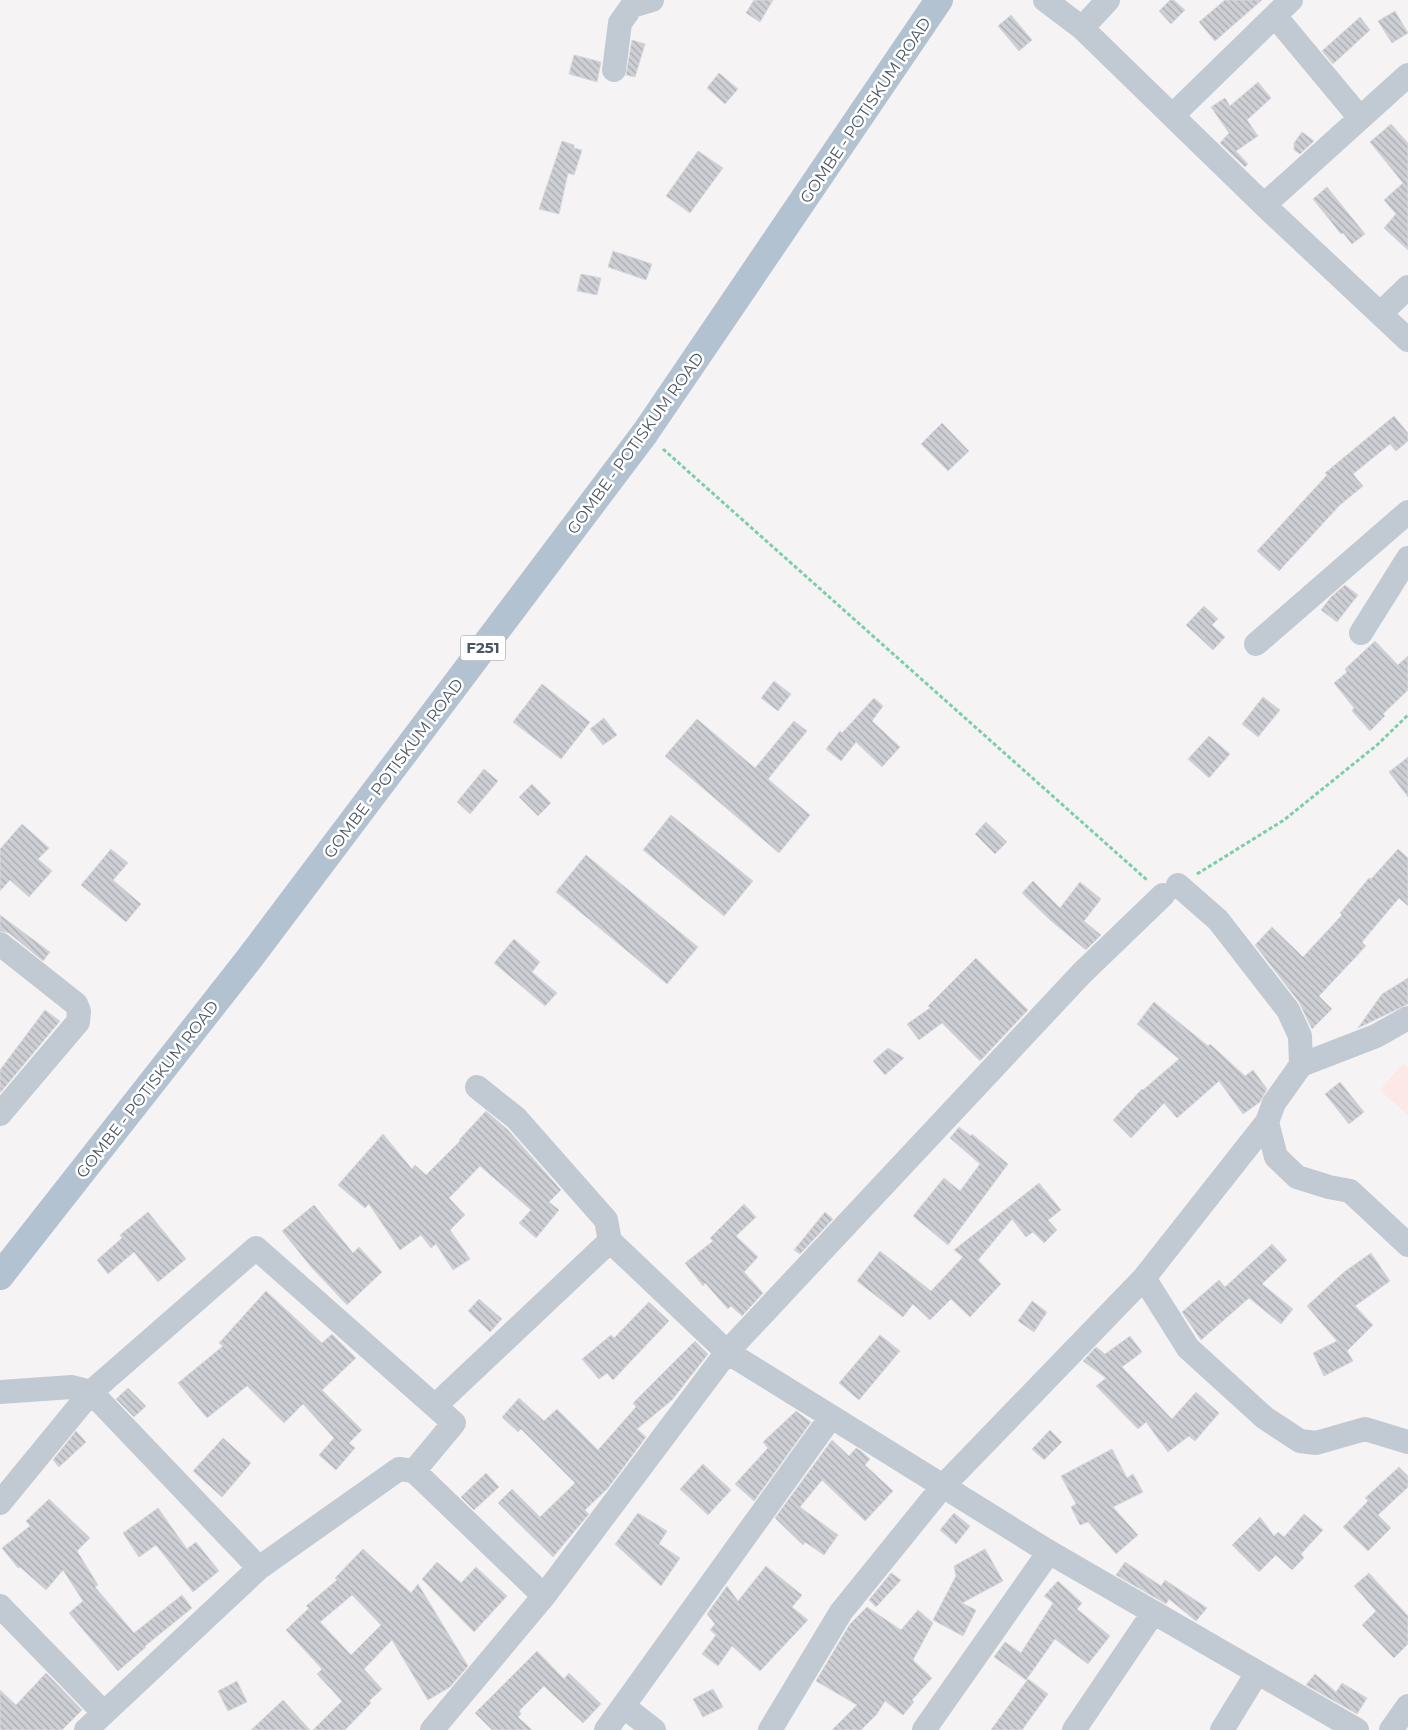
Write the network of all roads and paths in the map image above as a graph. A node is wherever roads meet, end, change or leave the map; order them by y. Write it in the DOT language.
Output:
graph roads {
  1 [pos="652,0"];
  2 [pos="939,0"];
  3 [pos="1046,0"];
  4 [pos="1108,0"];
  5 [pos="1283,8"];
  6 [pos="1082,28"];
  7 [pos="614,70"];
  8 [pos="1408,74"];
  9 [pos="1174,115"];
  10 [pos="1360,118"];
  11 [pos="1264,205"];
  12 [pos="1408,287"];
  13 [pos="1381,313"];
  14 [pos="1408,340"];
  15 [pos="645,433"];
  16 [pos="1408,512"];
  17 [pos="1408,558"];
  18 [pos="1361,633"];
  19 [pos="1256,644"];
  20 [pos="1408,715"];
  21 [pos="1170,890"];
  22 [pos="0,944"];
  23 [pos="1408,1018"];
  24 [pos="1301,1065"];
  25 [pos="477,1087"];
  26 [pos="0,1114"];
  27 [pos="1267,1122"];
  28 [pos="610,1241"];
  29 [pos="1408,1245"];
  30 [pos="0,1276"];
  31 [pos="1144,1278"];
  32 [pos="727,1352"];
  33 [pos="0,1392"];
  34 [pos="92,1392"];
  35 [pos="435,1406"];
  36 [pos="831,1417"];
  37 [pos="1408,1442"];
  38 [pos="414,1471"];
  39 [pos="943,1486"];
  40 [pos="0,1503"];
  41 [pos="1049,1552"];
  42 [pos="259,1568"];
  43 [pos="544,1596"];
  44 [pos="0,1606"];
  45 [pos="1153,1613"];
  46 [pos="1257,1674"];
  47 [pos="623,1706"];
  48 [pos="1408,1706"];
  49 [pos="104,1713"];
  50 [pos="86,1730"];
  51 [pos="432,1730"];
  52 [pos="606,1730"];
  53 [pos="654,1730"];
  54 [pos="770,1730"];
  55 [pos="924,1730"];
  56 [pos="1074,1730"];
  57 [pos="1222,1730"];
  58 [pos="1357,1730"];
  59 [pos="1391,1730"];
  1 -- 7 [label="street"];
  2 -- 15 [label="main road, GOMBE - POTISKUM ROAD / F251"];
  3 -- 6 [label="street"];
  4 -- 6 [label="street"];
  5 -- 9 [label="street"];
  5 -- 10 [label="street"];
  6 -- 9 [label="street"];
  8 -- 10 [label="street"];
  9 -- 11 [label="street"];
  10 -- 11 [label="street"];
  11 -- 13 [label="street"];
  12 -- 13 [label="street"];
  13 -- 14 [label="street"];
  15 -- 21 [label="path"];
  15 -- 30 [label="main road, GOMBE - POTISKUM ROAD / F251"];
  16 -- 19 [label="street"];
  17 -- 18 [label="street"];
  20 -- 21 [label="path"];
  21 -- 24 [label="street"];
  21 -- 32 [label="street"];
  22 -- 26 [label="street"];
  23 -- 24 [label="street"];
  24 -- 27 [label="street"];
  25 -- 28 [label="street"];
  27 -- 29 [label="street"];
  27 -- 31 [label="street"];
  28 -- 32 [label="street"];
  28 -- 35 [label="street"];
  31 -- 37 [label="street"];
  31 -- 39 [label="street"];
  32 -- 36 [label="street"];
  32 -- 43 [label="street"];
  33 -- 34 [label="street"];
  34 -- 35 [label="street"];
  34 -- 40 [label="street"];
  34 -- 42 [label="street"];
  35 -- 38 [label="street"];
  36 -- 39 [label="street"];
  36 -- 47 [label="street"];
  38 -- 42 [label="street"];
  38 -- 43 [label="street"];
  39 -- 41 [label="street"];
  39 -- 54 [label="street"];
  41 -- 45 [label="street"];
  41 -- 55 [label="street"];
  42 -- 49 [label="street"];
  43 -- 51 [label="street"];
  44 -- 49 [label="street"];
  45 -- 46 [label="street"];
  45 -- 56 [label="street"];
  46 -- 57 [label="street"];
  46 -- 58 [label="street"];
  47 -- 52 [label="street"];
  47 -- 53 [label="street"];
  48 -- 59 [label="street"];
  49 -- 50 [label="street"];
}
